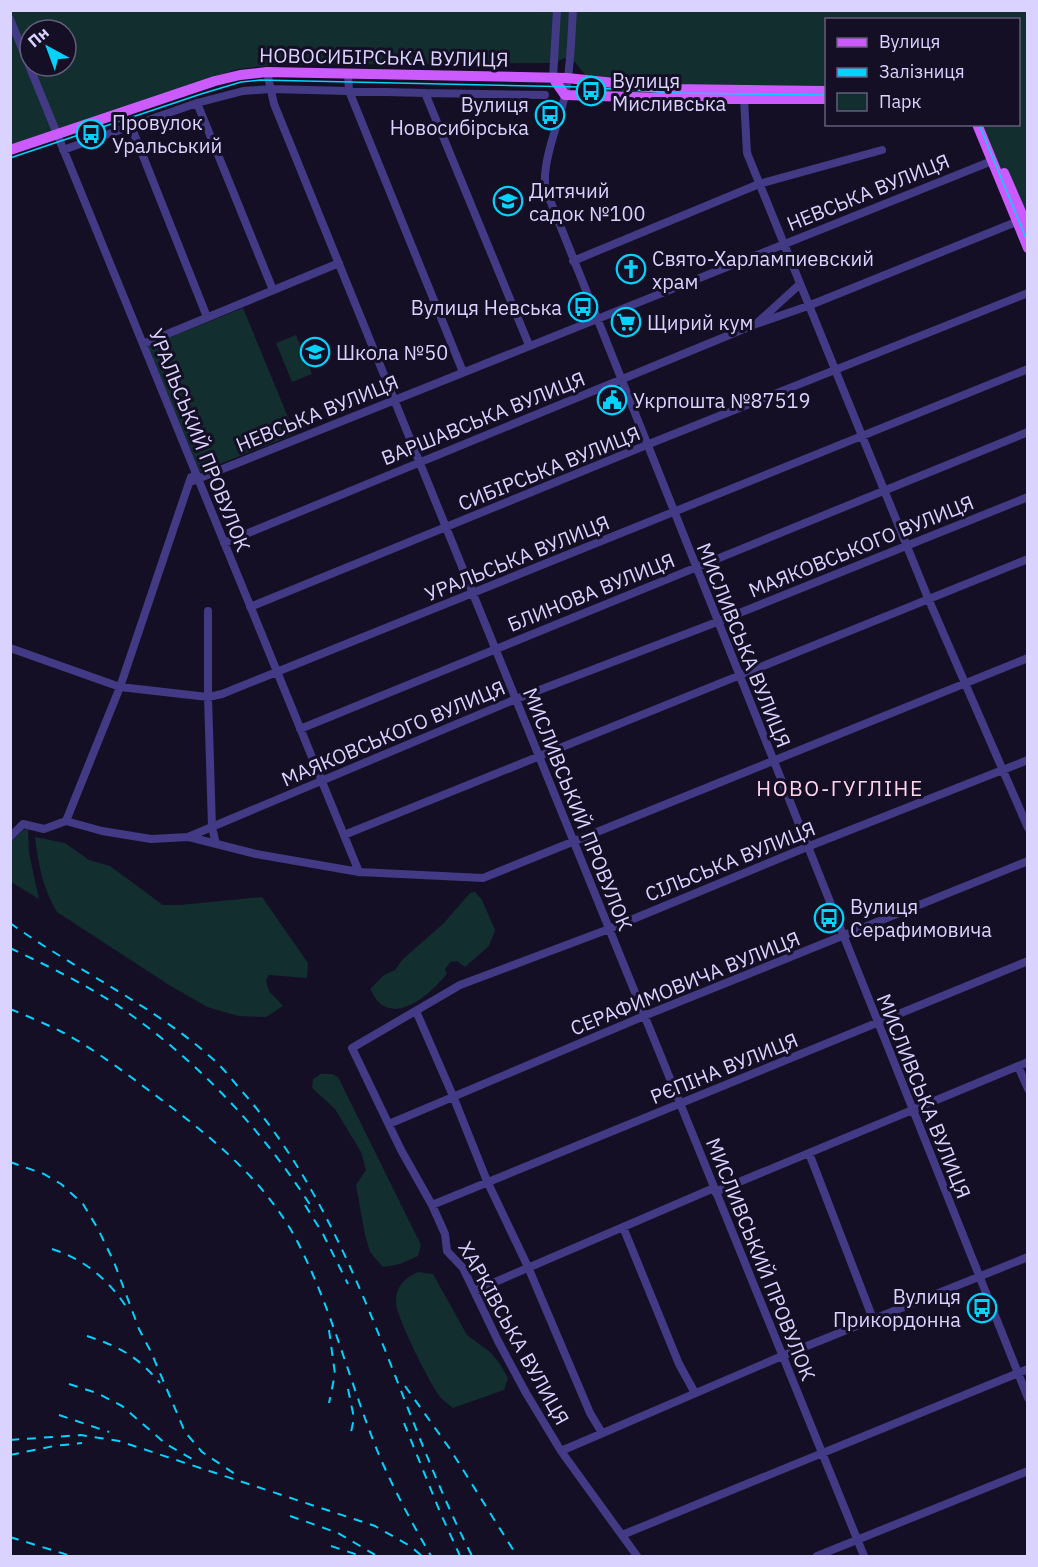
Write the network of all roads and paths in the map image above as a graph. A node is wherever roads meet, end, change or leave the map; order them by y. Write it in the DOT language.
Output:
graph roads {
  1 [pos="556,10"];
  2 [pos="573,10"];
  3 [pos="10,19"];
  4 [pos="267,72"];
  5 [pos="348,73"];
  6 [pos="553,78"];
  7 [pos="573,78"];
  8 [pos="623,84"];
  9 [pos="270,89"];
  10 [pos="349,91"];
  11 [pos="825,91"];
  12 [pos="425,93"];
  13 [pos="565,95"];
  14 [pos="545,96"];
  15 [pos="621,97"];
  16 [pos="744,99"];
  17 [pos="825,99"];
  18 [pos="197,103"];
  19 [pos="131,126"];
  20 [pos="979,126"];
  21 [pos="979,126"];
  22 [pos="57,135"];
  23 [pos="10,150"];
  24 [pos="63,150"];
  25 [pos="882,150"];
  26 [pos="992,161"];
  27 [pos="759,184"];
  28 [pos="1016,222"];
  29 [pos="1028,228"];
  30 [pos="783,243"];
  31 [pos="1028,248"];
  32 [pos="573,261"];
  33 [pos="339,263"];
  34 [pos="800,284"];
  35 [pos="273,290"];
  36 [pos="1028,293"];
  37 [pos="808,306"];
  38 [pos="207,317"];
  39 [pos="596,318"];
  40 [pos="756,324"];
  41 [pos="143,344"];
  42 [pos="529,345"];
  43 [pos="834,369"];
  44 [pos="1028,369"];
  45 [pos="463,372"];
  46 [pos="621,380"];
  47 [pos="394,399"];
  48 [pos="1028,432"];
  49 [pos="861,437"];
  50 [pos="647,445"];
  51 [pos="419,462"];
  52 [pos="194,480"];
  53 [pos="883,489"];
  54 [pos="1028,497"];
  55 [pos="674,512"];
  56 [pos="446,528"];
  57 [pos="224,543"];
  58 [pos="906,546"];
  59 [pos="1028,559"];
  60 [pos="695,567"];
  61 [pos="473,593"];
  62 [pos="928,598"];
  63 [pos="250,607"];
  64 [pos="208,611"];
  65 [pos="717,622"];
  66 [pos="10,648"];
  67 [pos="495,649"];
  68 [pos="1028,658"];
  69 [pos="277,672"];
  70 [pos="738,675"];
  71 [pos="965,683"];
  72 [pos="120,687"];
  73 [pos="208,697"];
  74 [pos="516,699"];
  75 [pos="300,729"];
  76 [pos="539,756"];
  77 [pos="1028,759"];
  78 [pos="773,762"];
  79 [pos="1002,770"];
  80 [pos="322,781"];
  81 [pos="66,820"];
  82 [pos="213,827"];
  83 [pos="1028,828"];
  84 [pos="344,835"];
  85 [pos="10,837"];
  86 [pos="188,837"];
  87 [pos="574,843"];
  88 [pos="216,844"];
  89 [pos="807,847"];
  90 [pos="1028,861"];
  91 [pos="359,872"];
  92 [pos="609,929"];
  93 [pos="842,936"];
  94 [pos="1028,961"];
  95 [pos="416,1011"];
  96 [pos="644,1016"];
  97 [pos="877,1023"];
  98 [pos="352,1048"];
  99 [pos="1028,1062"];
  100 [pos="1018,1066"];
  101 [pos="1028,1089"];
  102 [pos="453,1096"];
  103 [pos="680,1103"];
  104 [pos="912,1110"];
  105 [pos="389,1124"];
  106 [pos="809,1153"];
  107 [pos="487,1181"];
  108 [pos="715,1190"];
  109 [pos="432,1205"];
  110 [pos="623,1227"];
  111 [pos="1028,1257"];
  112 [pos="528,1267"];
  113 [pos="979,1277"];
  114 [pos="474,1291"];
  115 [pos="873,1319"];
  116 [pos="782,1356"];
  117 [pos="1028,1369"];
  118 [pos="1018,1373"];
  119 [pos="695,1393"];
  120 [pos="1028,1398"];
  121 [pos="602,1433"];
  122 [pos="561,1451"];
  123 [pos="822,1454"];
  124 [pos="1028,1471"];
  125 [pos="622,1535"];
  126 [pos="857,1541"];
  127 [pos="637,1557"];
  128 [pos="817,1557"];
  129 [pos="864,1557"];
  1 -- 6 [label="street"];
  2 -- 7 [label="street, МИСЛИВСЬКА ВУЛИЦЯ"];
  3 -- 22 [label="street, УРАЛЬСЬКИЙ ПРОВУЛОК"];
  4 -- 5 [label="main road, НОВОСИБІРСЬКА ВУЛИЦЯ"];
  4 -- 9 [label="street, МИСЛИВСЬКИЙ ПРОВУЛОК"];
  4 -- 22 [label="main road, НОВОСИБІРСЬКА ВУЛИЦЯ"];
  5 -- 6 [label="main road, НОВОСИБІРСЬКА ВУЛИЦЯ"];
  5 -- 10 [label="street"];
  6 -- 7 [label="main road, НОВОСИБІРСЬКА ВУЛИЦЯ"];
  6 -- 13 [label="main road"];
  7 -- 8 [label="main road, НОВОСИБІРСЬКА ВУЛИЦЯ"];
  7 -- 13 [label="street, МИСЛИВСЬКА ВУЛИЦЯ"];
  8 -- 11 [label="main road, НОВОСИБІРСЬКА ВУЛИЦЯ"];
  8 -- 15 [label="main road"];
  9 -- 10 [label="street, НОВОСИБІРСЬКА ВУЛИЦЯ"];
  9 -- 18 [label="street, НОВОСИБІРСЬКА ВУЛИЦЯ"];
  9 -- 33 [label="street, МИСЛИВСЬКИЙ ПРОВУЛОК"];
  10 -- 12 [label="street, НОВОСИБІРСЬКА ВУЛИЦЯ"];
  10 -- 45 [label="street"];
  12 -- 14 [label="street, НОВОСИБІРСЬКА ВУЛИЦЯ"];
  12 -- 42 [label="street"];
  13 -- 15 [label="main road"];
  13 -- 32 [label="street, МИСЛИВСЬКА ВУЛИЦЯ"];
  15 -- 16 [label="main road"];
  16 -- 17 [label="main road"];
  16 -- 27 [label="street"];
  18 -- 19 [label="street, НОВОСИБІРСЬКА ВУЛИЦЯ"];
  18 -- 35 [label="street"];
  19 -- 24 [label="street, НОВОСИБІРСЬКА ВУЛИЦЯ"];
  19 -- 38 [label="street"];
  20 -- 26 [label="main road"];
  21 -- 29 [label="main road"];
  22 -- 23 [label="main road, НОВОСИБІРСЬКА ВУЛИЦЯ"];
  22 -- 24 [label="street, УРАЛЬСЬКИЙ ПРОВУЛОК"];
  24 -- 41 [label="street, УРАЛЬСЬКИЙ ПРОВУЛОК"];
  25 -- 27 [label="street"];
  26 -- 28 [label="main road"];
  26 -- 30 [label="street, НЕВСЬКА ВУЛИЦЯ"];
  27 -- 30 [label="street"];
  27 -- 32 [label="street"];
  28 -- 31 [label="main road"];
  28 -- 37 [label="street, ВАРШАВСЬКА ВУЛИЦЯ"];
  30 -- 34 [label="street"];
  30 -- 39 [label="street, НЕВСЬКА ВУЛИЦЯ"];
  32 -- 39 [label="street, МИСЛИВСЬКА ВУЛИЦЯ"];
  33 -- 35 [label="street"];
  33 -- 47 [label="street, МИСЛИВСЬКИЙ ПРОВУЛОК"];
  34 -- 37 [label="street"];
  34 -- 40 [label="street, ВАРШАВСЬКА ВУЛИЦЯ"];
  35 -- 38 [label="street"];
  36 -- 43 [label="street, СИБІРСЬКА ВУЛИЦЯ"];
  37 -- 40 [label="street, ВАРШАВСЬКА ВУЛИЦЯ"];
  37 -- 43 [label="street"];
  38 -- 41 [label="street"];
  39 -- 42 [label="street, НЕВСЬКА ВУЛИЦЯ"];
  39 -- 46 [label="street, МИСЛИВСЬКА ВУЛИЦЯ"];
  40 -- 46 [label="street, ВАРШАВСЬКА ВУЛИЦЯ"];
  41 -- 52 [label="street, УРАЛЬСЬКИЙ ПРОВУЛОК"];
  42 -- 45 [label="street, НЕВСЬКА ВУЛИЦЯ"];
  43 -- 49 [label="street"];
  43 -- 50 [label="street, СИБІРСЬКА ВУЛИЦЯ"];
  44 -- 49 [label="street, УРАЛЬСЬКА ВУЛИЦЯ"];
  45 -- 47 [label="street, НЕВСЬКА ВУЛИЦЯ"];
  46 -- 50 [label="street, МИСЛИВСЬКА ВУЛИЦЯ"];
  46 -- 51 [label="street, ВАРШАВСЬКА ВУЛИЦЯ"];
  47 -- 51 [label="street, МИСЛИВСЬКИЙ ПРОВУЛОК"];
  47 -- 52 [label="street, НЕВСЬКА ВУЛИЦЯ"];
  48 -- 53 [label="street, БЛИНОВА ВУЛИЦЯ"];
  49 -- 53 [label="street"];
  49 -- 55 [label="street, УРАЛЬСЬКА ВУЛИЦЯ"];
  50 -- 55 [label="street, МИСЛИВСЬКА ВУЛИЦЯ"];
  50 -- 56 [label="street, СИБІРСЬКА ВУЛИЦЯ"];
  51 -- 56 [label="street, МИСЛИВСЬКИЙ ПРОВУЛОК"];
  51 -- 57 [label="street, ВАРШАВСЬКА ВУЛИЦЯ"];
  52 -- 57 [label="street, УРАЛЬСЬКИЙ ПРОВУЛОК"];
  52 -- 72 [label="street"];
  53 -- 58 [label="street"];
  53 -- 60 [label="street, БЛИНОВА ВУЛИЦЯ"];
  54 -- 58 [label="street, МАЯКОВСЬКОГО ВУЛИЦЯ"];
  55 -- 60 [label="street, МИСЛИВСЬКА ВУЛИЦЯ"];
  55 -- 61 [label="street, УРАЛЬСЬКА ВУЛИЦЯ"];
  56 -- 61 [label="street, МИСЛИВСЬКИЙ ПРОВУЛОК"];
  56 -- 63 [label="street, СИБІРСЬКА ВУЛИЦЯ"];
  57 -- 63 [label="street, УРАЛЬСЬКИЙ ПРОВУЛОК"];
  58 -- 62 [label="street"];
  58 -- 65 [label="street, МАЯКОВСЬКОГО ВУЛИЦЯ"];
  59 -- 62 [label="street"];
  60 -- 65 [label="street, МИСЛИВСЬКА ВУЛИЦЯ"];
  60 -- 67 [label="street, БЛИНОВА ВУЛИЦЯ"];
  61 -- 67 [label="street, МИСЛИВСЬКИЙ ПРОВУЛОК"];
  61 -- 69 [label="street, УРАЛЬСЬКА ВУЛИЦЯ"];
  62 -- 70 [label="street"];
  62 -- 71 [label="street"];
  63 -- 69 [label="street, УРАЛЬСЬКИЙ ПРОВУЛОК"];
  64 -- 73 [label="street"];
  65 -- 70 [label="street, МИСЛИВСЬКА ВУЛИЦЯ"];
  65 -- 74 [label="street, МАЯКОВСЬКОГО ВУЛИЦЯ"];
  66 -- 72 [label="street, УРАЛЬСЬКА ВУЛИЦЯ"];
  67 -- 74 [label="street, МИСЛИВСЬКИЙ ПРОВУЛОК"];
  67 -- 75 [label="street, БЛИНОВА ВУЛИЦЯ"];
  68 -- 71 [label="street"];
  69 -- 73 [label="street, УРАЛЬСЬКА ВУЛИЦЯ"];
  69 -- 75 [label="street, УРАЛЬСЬКИЙ ПРОВУЛОК"];
  70 -- 76 [label="street"];
  70 -- 78 [label="street, МИСЛИВСЬКА ВУЛИЦЯ"];
  71 -- 78 [label="street"];
  71 -- 79 [label="street"];
  72 -- 73 [label="street, УРАЛЬСЬКА ВУЛИЦЯ"];
  72 -- 81 [label="street"];
  73 -- 82 [label="street"];
  74 -- 76 [label="street, МИСЛИВСЬКИЙ ПРОВУЛОК"];
  74 -- 80 [label="street, МАЯКОВСЬКОГО ВУЛИЦЯ"];
  75 -- 80 [label="street, УРАЛЬСЬКИЙ ПРОВУЛОК"];
  76 -- 84 [label="street"];
  76 -- 87 [label="street, МИСЛИВСЬКИЙ ПРОВУЛОК"];
  77 -- 79 [label="street, СІЛЬСЬКА ВУЛИЦЯ"];
  78 -- 87 [label="street"];
  78 -- 89 [label="street, МИСЛИВСЬКА ВУЛИЦЯ"];
  79 -- 83 [label="street"];
  79 -- 89 [label="street, СІЛЬСЬКА ВУЛИЦЯ"];
  80 -- 82 [label="street, МАЯКОВСЬКОГО ВУЛИЦЯ"];
  80 -- 84 [label="street, УРАЛЬСЬКИЙ ПРОВУЛОК"];
  81 -- 85 [label="street"];
  81 -- 86 [label="street, МАЯКОВСЬКОГО ВУЛИЦЯ"];
  82 -- 86 [label="street, МАЯКОВСЬКОГО ВУЛИЦЯ"];
  82 -- 88 [label="street"];
  84 -- 91 [label="street, УРАЛЬСЬКИЙ ПРОВУЛОК"];
  86 -- 88 [label="street"];
  87 -- 91 [label="street"];
  87 -- 92 [label="street, МИСЛИВСЬКИЙ ПРОВУЛОК"];
  88 -- 91 [label="street"];
  89 -- 92 [label="street, СІЛЬСЬКА ВУЛИЦЯ"];
  89 -- 93 [label="street, МИСЛИВСЬКА ВУЛИЦЯ"];
  90 -- 93 [label="street, СЕРАФИМОВИЧА ВУЛИЦЯ"];
  92 -- 95 [label="street, СІЛЬСЬКА ВУЛИЦЯ"];
  92 -- 96 [label="street, МИСЛИВСЬКИЙ ПРОВУЛОК"];
  93 -- 96 [label="street, СЕРАФИМОВИЧА ВУЛИЦЯ"];
  93 -- 97 [label="street, МИСЛИВСЬКА ВУЛИЦЯ"];
  94 -- 97 [label="street, РЄПІНА ВУЛИЦЯ"];
  95 -- 98 [label="street, СІЛЬСЬКА ВУЛИЦЯ"];
  95 -- 102 [label="street"];
  96 -- 102 [label="street, СЕРАФИМОВИЧА ВУЛИЦЯ"];
  96 -- 103 [label="street, МИСЛИВСЬКИЙ ПРОВУЛОК"];
  97 -- 103 [label="street, РЄПІНА ВУЛИЦЯ"];
  97 -- 104 [label="street, МИСЛИВСЬКА ВУЛИЦЯ"];
  98 -- 105 [label="street, ХАРКІВСЬКА ВУЛИЦЯ"];
  99 -- 100 [label="street"];
  100 -- 101 [label="street"];
  100 -- 104 [label="street"];
  102 -- 105 [label="street, СЕРАФИМОВИЧА ВУЛИЦЯ"];
  102 -- 107 [label="street"];
  103 -- 107 [label="street, РЄПІНА ВУЛИЦЯ"];
  103 -- 108 [label="street, МИСЛИВСЬКИЙ ПРОВУЛОК"];
  104 -- 106 [label="street"];
  104 -- 113 [label="street, МИСЛИВСЬКА ВУЛИЦЯ"];
  105 -- 109 [label="street, ХАРКІВСЬКА ВУЛИЦЯ"];
  106 -- 108 [label="street"];
  106 -- 115 [label="street"];
  107 -- 109 [label="street, РЄПІНА ВУЛИЦЯ"];
  107 -- 112 [label="street"];
  108 -- 110 [label="street"];
  108 -- 116 [label="street, МИСЛИВСЬКИЙ ПРОВУЛОК"];
  109 -- 114 [label="street, ХАРКІВСЬКА ВУЛИЦЯ"];
  110 -- 112 [label="street"];
  110 -- 119 [label="street"];
  111 -- 113 [label="street"];
  112 -- 114 [label="street"];
  112 -- 121 [label="street"];
  113 -- 115 [label="street"];
  113 -- 118 [label="street, МИСЛИВСЬКА ВУЛИЦЯ"];
  114 -- 122 [label="street, ХАРКІВСЬКА ВУЛИЦЯ"];
  115 -- 116 [label="street"];
  116 -- 119 [label="street"];
  116 -- 123 [label="street, МИСЛИВСЬКИЙ ПРОВУЛОК"];
  117 -- 118 [label="street"];
  118 -- 120 [label="street, МИСЛИВСЬКА ВУЛИЦЯ"];
  118 -- 123 [label="street"];
  119 -- 121 [label="street"];
  121 -- 122 [label="street"];
  122 -- 125 [label="street, ХАРКІВСЬКА ВУЛИЦЯ"];
  123 -- 125 [label="street"];
  123 -- 126 [label="street, МИСЛИВСЬКИЙ ПРОВУЛОК"];
  124 -- 126 [label="street"];
  125 -- 127 [label="street, ХАРКІВСЬКА ВУЛИЦЯ"];
  126 -- 128 [label="street"];
  126 -- 129 [label="street, МИСЛИВСЬКИЙ ПРОВУЛОК"];
}
